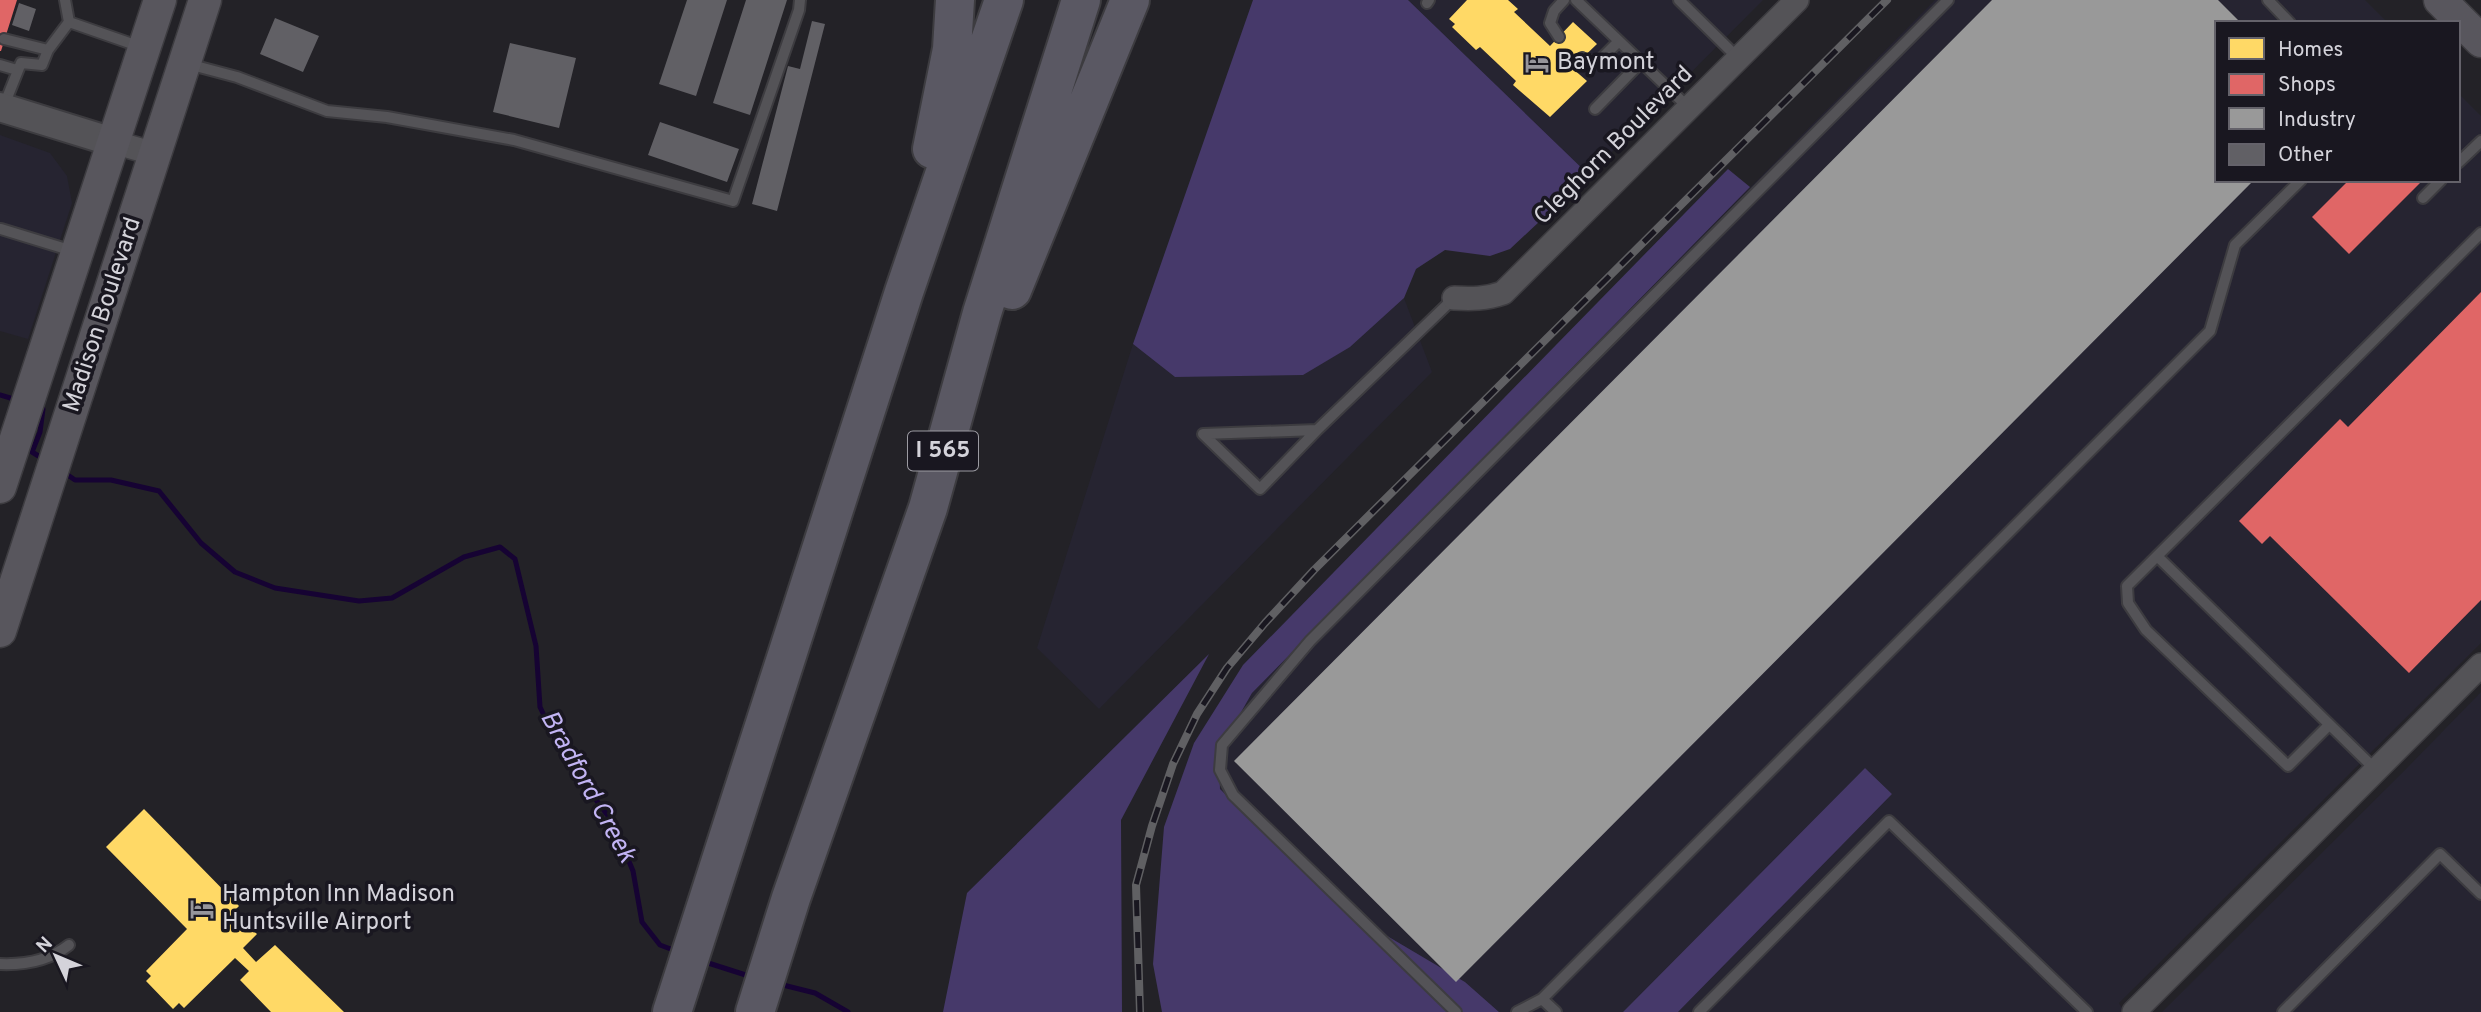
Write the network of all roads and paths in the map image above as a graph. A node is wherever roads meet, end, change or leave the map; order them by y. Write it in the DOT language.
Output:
graph roads {
  1 [pos="65,0"];
  2 [pos="160,0"];
  3 [pos="205,0"];
  4 [pos="800,0"];
  5 [pos="956,0"];
  6 [pos="1004,0"];
  7 [pos="1081,0"];
  8 [pos="1130,0"];
  9 [pos="1564,0"];
  10 [pos="1576,0"];
  11 [pos="1679,0"];
  12 [pos="1797,0"];
  13 [pos="1948,0"];
  14 [pos="2267,0"];
  15 [pos="2440,0"];
  16 [pos="2288,21"];
  17 [pos="69,22"];
  18 [pos="1559,37"];
  19 [pos="4,39"];
  20 [pos="1619,41"];
  21 [pos="2481,41"];
  22 [pos="144,47"];
  23 [pos="48,50"];
  24 [pos="1582,58"];
  25 [pos="1738,58"];
  26 [pos="1641,62"];
  27 [pos="185,63"];
  28 [pos="0,65"];
  29 [pos="17,70"];
  30 [pos="1,107"];
  31 [pos="1689,107"];
  32 [pos="1595,108"];
  33 [pos="2481,141"];
  34 [pos="113,142"];
  35 [pos="155,154"];
  36 [pos="2460,161"];
  37 [pos="2299,182"];
  38 [pos="2439,182"];
  39 [pos="2423,198"];
  40 [pos="1,229"];
  41 [pos="2481,233"];
  42 [pos="77,252"];
  43 [pos="904,292"];
  44 [pos="1454,298"];
  45 [pos="1317,430"];
  46 [pos="0,486"];
  47 [pos="928,508"];
  48 [pos="2157,556"];
  49 [pos="0,631"];
  50 [pos="2481,665"];
  51 [pos="2329,725"];
  52 [pos="2376,770"];
  53 [pos="2481,894"];
  54 [pos="69,945"];
  55 [pos="0,964"];
  56 [pos="1542,999"];
  57 [pos="672,1012"];
  58 [pos="755,1012"];
  59 [pos="1456,1012"];
  60 [pos="1517,1012"];
  61 [pos="1556,1012"];
  62 [pos="1699,1012"];
  63 [pos="2087,1012"];
  64 [pos="2134,1012"];
  65 [pos="2283,1012"];
  1 -- 17 [label="lane"];
  2 -- 22 [label="main road, Madison Boulevard"];
  3 -- 27 [label="main road, Madison Boulevard"];
  4 -- 27 [label="lane"];
  5 -- 43 [label="highway"];
  6 -- 43 [label="highway"];
  7 -- 47 [label="highway, I 565"];
  8 -- 47 [label="highway"];
  9 -- 18 [label="lane"];
  10 -- 20 [label="lane"];
  11 -- 25 [label="lane"];
  12 -- 25 [label="street, Cleghorn Boulevard"];
  13 -- 59 [label="lane"];
  14 -- 16 [label="lane"];
  15 -- 21 [label="main road"];
  17 -- 22 [label="lane"];
  17 -- 23 [label="lane"];
  19 -- 23 [label="lane"];
  20 -- 24 [label="lane"];
  20 -- 26 [label="lane"];
  22 -- 34 [label="main road, Madison Boulevard"];
  23 -- 29 [label="lane"];
  25 -- 31 [label="street, Cleghorn Boulevard"];
  26 -- 31 [label="lane"];
  26 -- 32 [label="lane"];
  27 -- 35 [label="main road, Madison Boulevard"];
  28 -- 29 [label="lane"];
  29 -- 30 [label="lane"];
  30 -- 34 [label="street"];
  31 -- 44 [label="street, Cleghorn Boulevard"];
  33 -- 36 [label="lane"];
  34 -- 35 [label="street"];
  34 -- 42 [label="main road, Madison Boulevard"];
  35 -- 49 [label="main road, Madison Boulevard"];
  37 -- 56 [label="lane"];
  38 -- 39 [label="lane"];
  40 -- 42 [label="lane"];
  41 -- 48 [label="lane"];
  42 -- 46 [label="main road, Madison Boulevard"];
  43 -- 57 [label="highway"];
  44 -- 45 [label="lane"];
  45 -- 45 [label="lane"];
  47 -- 58 [label="highway, I 565"];
  48 -- 51 [label="lane"];
  48 -- 51 [label="lane"];
  50 -- 52 [label="street"];
  51 -- 52 [label="lane"];
  52 -- 64 [label="street"];
  53 -- 65 [label="lane"];
  54 -- 55 [label="lane"];
  56 -- 60 [label="lane"];
  56 -- 61 [label="lane"];
  62 -- 63 [label="lane"];
}
